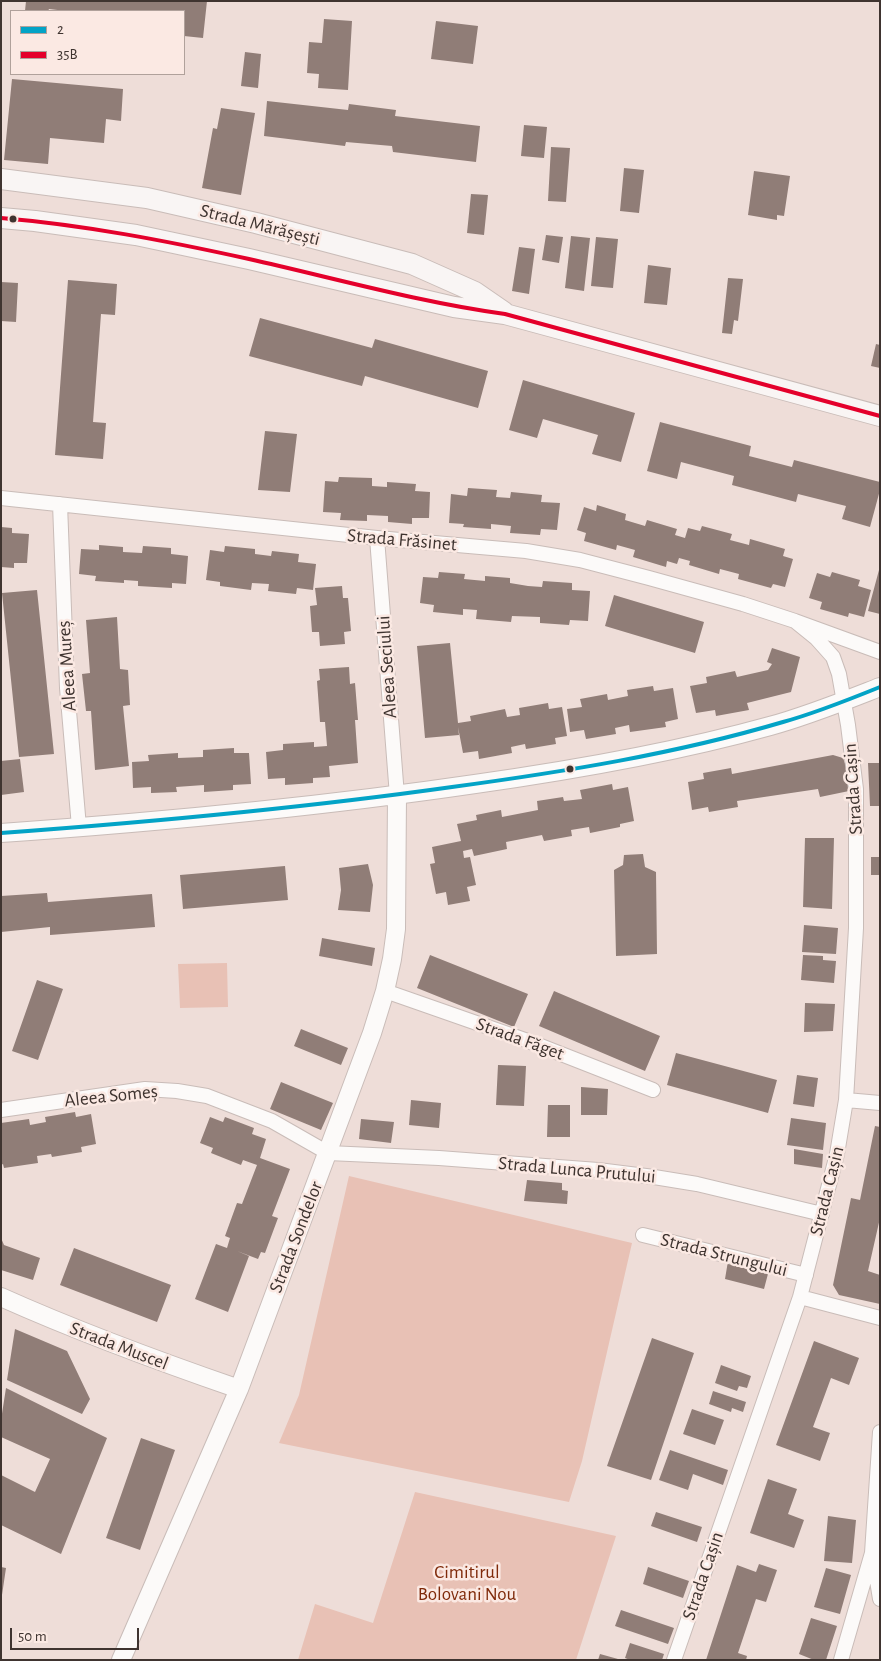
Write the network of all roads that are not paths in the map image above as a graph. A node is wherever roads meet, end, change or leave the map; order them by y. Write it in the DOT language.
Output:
graph roads {
  1 [pos="1,179"];
  2 [pos="1,218"];
  3 [pos="505,314"];
  4 [pos="880,416"];
  5 [pos="1,498"];
  6 [pos="60,504"];
  7 [pos="378,538"];
  8 [pos="795,621"];
  9 [pos="880,652"];
  10 [pos="880,687"];
  11 [pos="844,701"];
  12 [pos="396,796"];
  13 [pos="79,827"];
  14 [pos="1,833"];
  15 [pos="385,991"];
  16 [pos="653,1090"];
  17 [pos="846,1100"];
  18 [pos="880,1104"];
  19 [pos="1,1110"];
  20 [pos="328,1153"];
  21 [pos="822,1214"];
  22 [pos="643,1235"];
  23 [pos="806,1275"];
  24 [pos="1,1297"];
  25 [pos="800,1297"];
  26 [pos="880,1318"];
  27 [pos="239,1389"];
  28 [pos="880,1432"];
  29 [pos="872,1553"];
  30 [pos="880,1599"];
  31 [pos="122,1660"];
  32 [pos="674,1660"];
  33 [pos="841,1660"];
  1 -- 3 [label="main road, Strada Mărășești"];
  2 -- 3 [label="main road, Strada Mărășești"];
  3 -- 4 [label="main road, Strada Mărășești"];
  5 -- 6 [label="street, Strada Frăsinet"];
  6 -- 7 [label="street, Strada Frăsinet"];
  6 -- 13 [label="street, Aleea Mureș"];
  7 -- 8 [label="street, Strada Frăsinet"];
  7 -- 12 [label="street, Aleea Seciului"];
  8 -- 9 [label="street, Strada Frăsinet"];
  8 -- 11 [label="street, Strada Frăsinet"];
  10 -- 11 [label="street"];
  11 -- 12 [label="street"];
  11 -- 17 [label="street, Strada Cașin"];
  12 -- 13 [label="street"];
  12 -- 15 [label="street, Strada Sondelor"];
  13 -- 14 [label="street"];
  15 -- 16 [label="street, Strada Făget"];
  15 -- 20 [label="street, Strada Sondelor"];
  17 -- 18 [label="street"];
  17 -- 21 [label="street, Strada Cașin"];
  19 -- 20 [label="street, Aleea Someș"];
  20 -- 21 [label="street, Strada Lunca Prutului"];
  20 -- 27 [label="street, Strada Sondelor"];
  21 -- 23 [label="street, Strada Cașin"];
  22 -- 23 [label="street, Strada Strungului"];
  23 -- 25 [label="street, Strada Cașin"];
  24 -- 27 [label="street, Strada Muscel"];
  25 -- 26 [label="street"];
  25 -- 32 [label="street, Strada Cașin"];
  27 -- 31 [label="street, Strada Sondelor"];
  28 -- 29 [label="street"];
  29 -- 30 [label="street"];
  29 -- 33 [label="street"];
}
